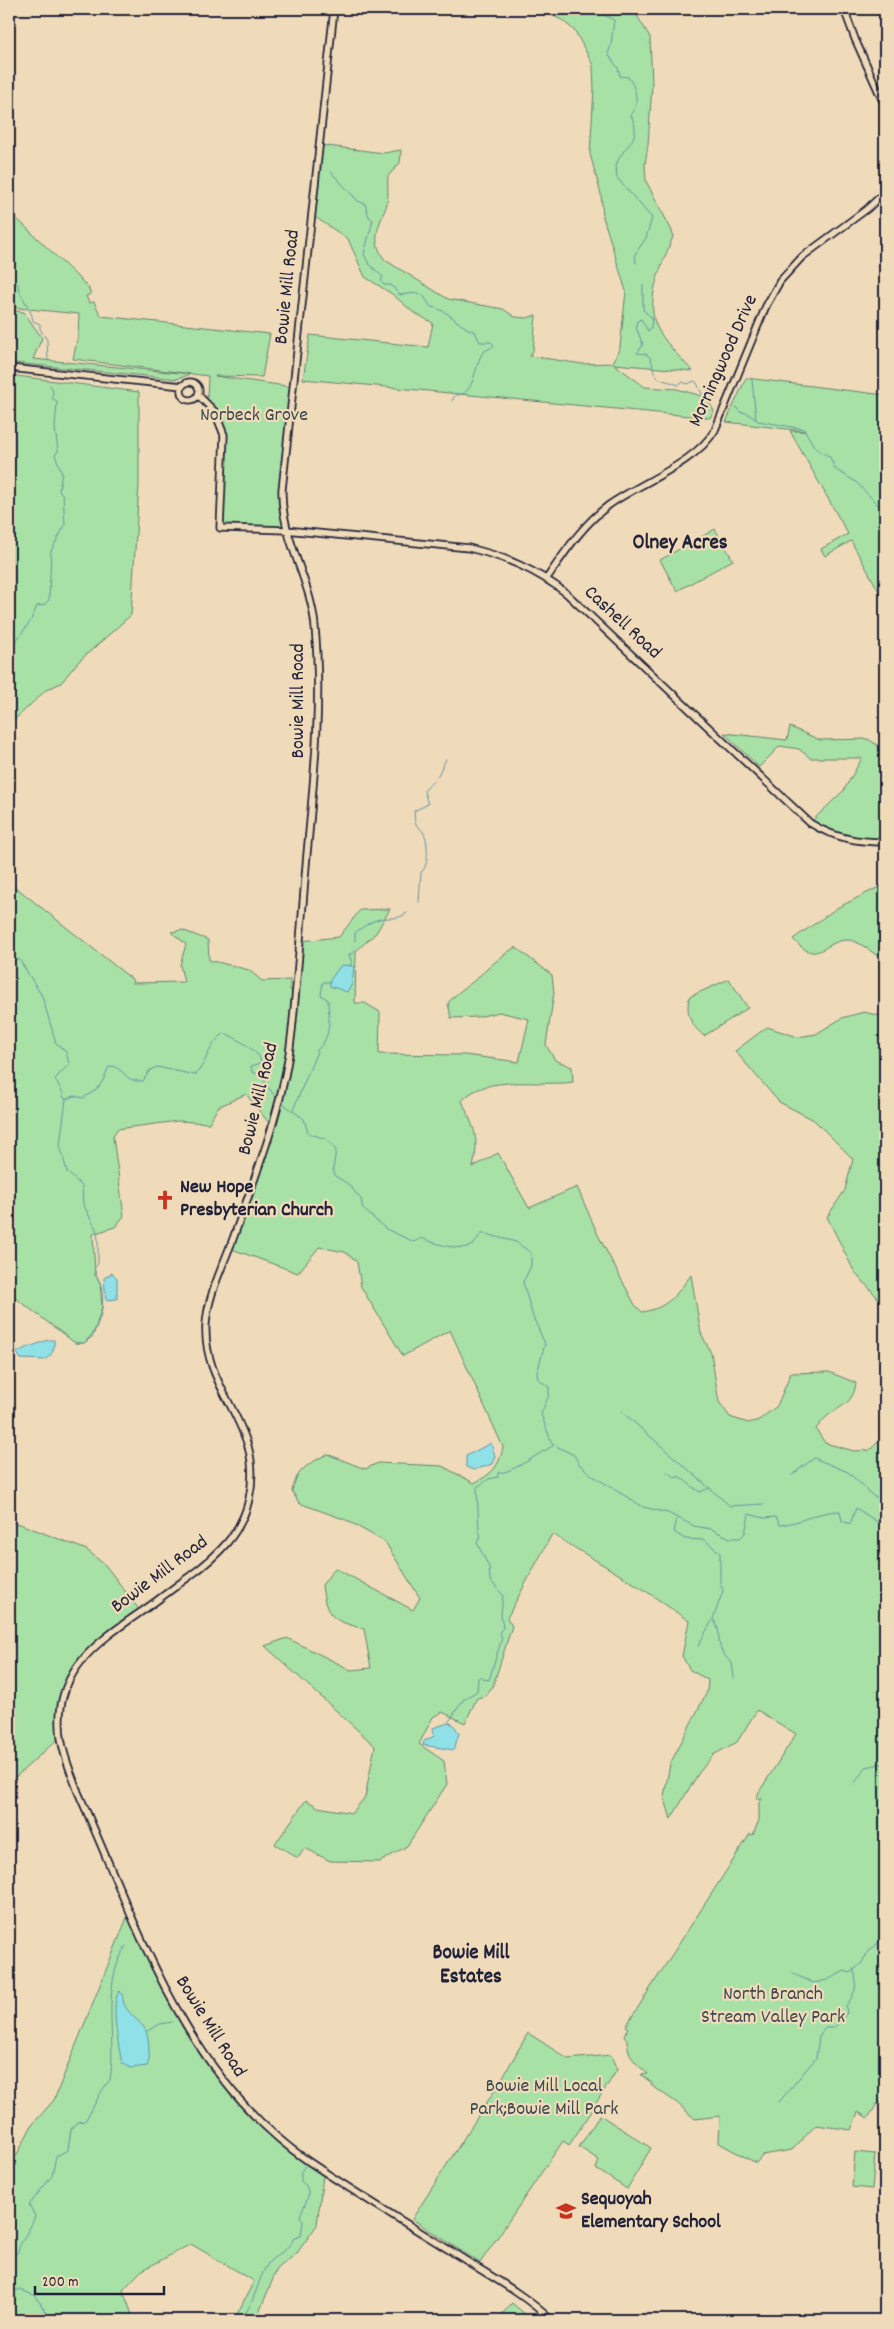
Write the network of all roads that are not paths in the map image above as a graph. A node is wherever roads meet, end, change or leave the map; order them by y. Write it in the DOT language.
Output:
graph roads {
  1 [pos="334,9"];
  2 [pos="844,9"];
  3 [pos="885,106"];
  4 [pos="885,192"];
  5 [pos="9,368"];
  6 [pos="182,386"];
  7 [pos="198,395"];
  8 [pos="220,517"];
  9 [pos="232,528"];
  10 [pos="286,530"];
  11 [pos="547,578"];
  12 [pos="885,842"];
  13 [pos="551,2320"];
  1 -- 10 [label="street, Bowie Mill Road"];
  2 -- 3 [label="street"];
  4 -- 11 [label="street, Morningwood Drive"];
  5 -- 6 [label="street"];
  6 -- 7 [label="street"];
  6 -- 7 [label="street"];
  7 -- 8 [label="street"];
  8 -- 9 [label="street"];
  8 -- 9 [label="street, Cashell Road"];
  9 -- 10 [label="street, Cashell Road"];
  10 -- 11 [label="street, Cashell Road"];
  10 -- 13 [label="street, Bowie Mill Road"];
  11 -- 12 [label="street, Cashell Road"];
}
